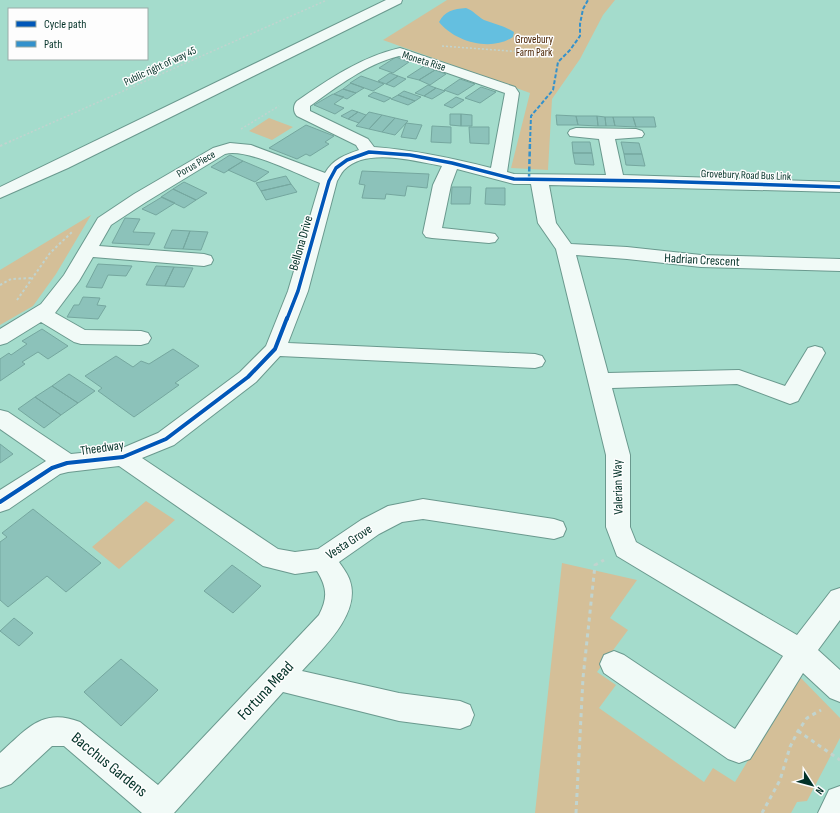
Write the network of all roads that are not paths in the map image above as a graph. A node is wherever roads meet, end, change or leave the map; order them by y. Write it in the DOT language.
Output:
graph roads {
  1 [pos="396,0"];
  2 [pos="576,133"];
  3 [pos="606,134"];
  4 [pos="636,134"];
  5 [pos="369,152"];
  6 [pos="452,163"];
  7 [pos="498,175"];
  8 [pos="539,179"];
  9 [pos="615,180"];
  10 [pos="329,181"];
  11 [pos="840,187"];
  12 [pos="0,193"];
  13 [pos="489,238"];
  14 [pos="565,249"];
  15 [pos="87,251"];
  16 [pos="204,260"];
  17 [pos="840,265"];
  18 [pos="41,314"];
  19 [pos="0,338"];
  20 [pos="141,338"];
  21 [pos="275,349"];
  22 [pos="815,353"];
  23 [pos="535,361"];
  24 [pos="599,381"];
  25 [pos="0,418"];
  26 [pos="166,439"];
  27 [pos="123,458"];
  28 [pos="67,463"];
  29 [pos="0,502"];
  30 [pos="554,529"];
  31 [pos="324,559"];
  32 [pos="840,599"];
  33 [pos="801,652"];
  34 [pos="614,664"];
  35 [pos="279,678"];
  36 [pos="833,697"];
  37 [pos="460,715"];
  38 [pos="0,773"];
  39 [pos="840,801"];
  40 [pos="159,809"];
  41 [pos="834,813"];
  1 -- 12 [label="main road"];
  2 -- 3 [label="main road"];
  3 -- 4 [label="main road"];
  3 -- 9 [label="main road"];
  5 -- 6 [label="main road, Bellona Drive"];
  5 -- 7 [label="main road, Moneta Rise"];
  5 -- 10 [label="main road, Bellona Drive"];
  6 -- 7 [label="main road, Bellona Drive"];
  6 -- 13 [label="main road"];
  7 -- 8 [label="main road, Bellona Drive"];
  8 -- 9 [label="main road, Grovebury Road Bus Link"];
  8 -- 14 [label="main road, Valerian Way"];
  9 -- 11 [label="main road, Grovebury Road Bus Link"];
  10 -- 15 [label="main road, Porus Piece"];
  10 -- 21 [label="main road, Bellona Drive"];
  14 -- 17 [label="main road, Hadrian Crescent"];
  14 -- 24 [label="main road, Valerian Way"];
  15 -- 16 [label="main road"];
  15 -- 18 [label="main road, Porus Piece"];
  18 -- 19 [label="main road, Porus Piece"];
  18 -- 20 [label="main road"];
  21 -- 23 [label="main road"];
  21 -- 26 [label="main road, Bellona Drive"];
  22 -- 24 [label="main road"];
  24 -- 33 [label="main road, Valerian Way"];
  25 -- 28 [label="main road"];
  26 -- 27 [label="main road, Theedway"];
  27 -- 28 [label="main road, Theedway"];
  27 -- 31 [label="main road, Vesta Grove"];
  28 -- 29 [label="main road, Theedway"];
  30 -- 31 [label="main road, Vesta Grove"];
  31 -- 35 [label="main road, Fortuna Mead"];
  32 -- 33 [label="main road"];
  33 -- 34 [label="main road"];
  33 -- 36 [label="main road, Valerian Way"];
  35 -- 37 [label="main road"];
  35 -- 40 [label="main road, Fortuna Mead"];
  38 -- 40 [label="main road, Bacchus Gardens"];
  39 -- 41 [label="main road"];
}
